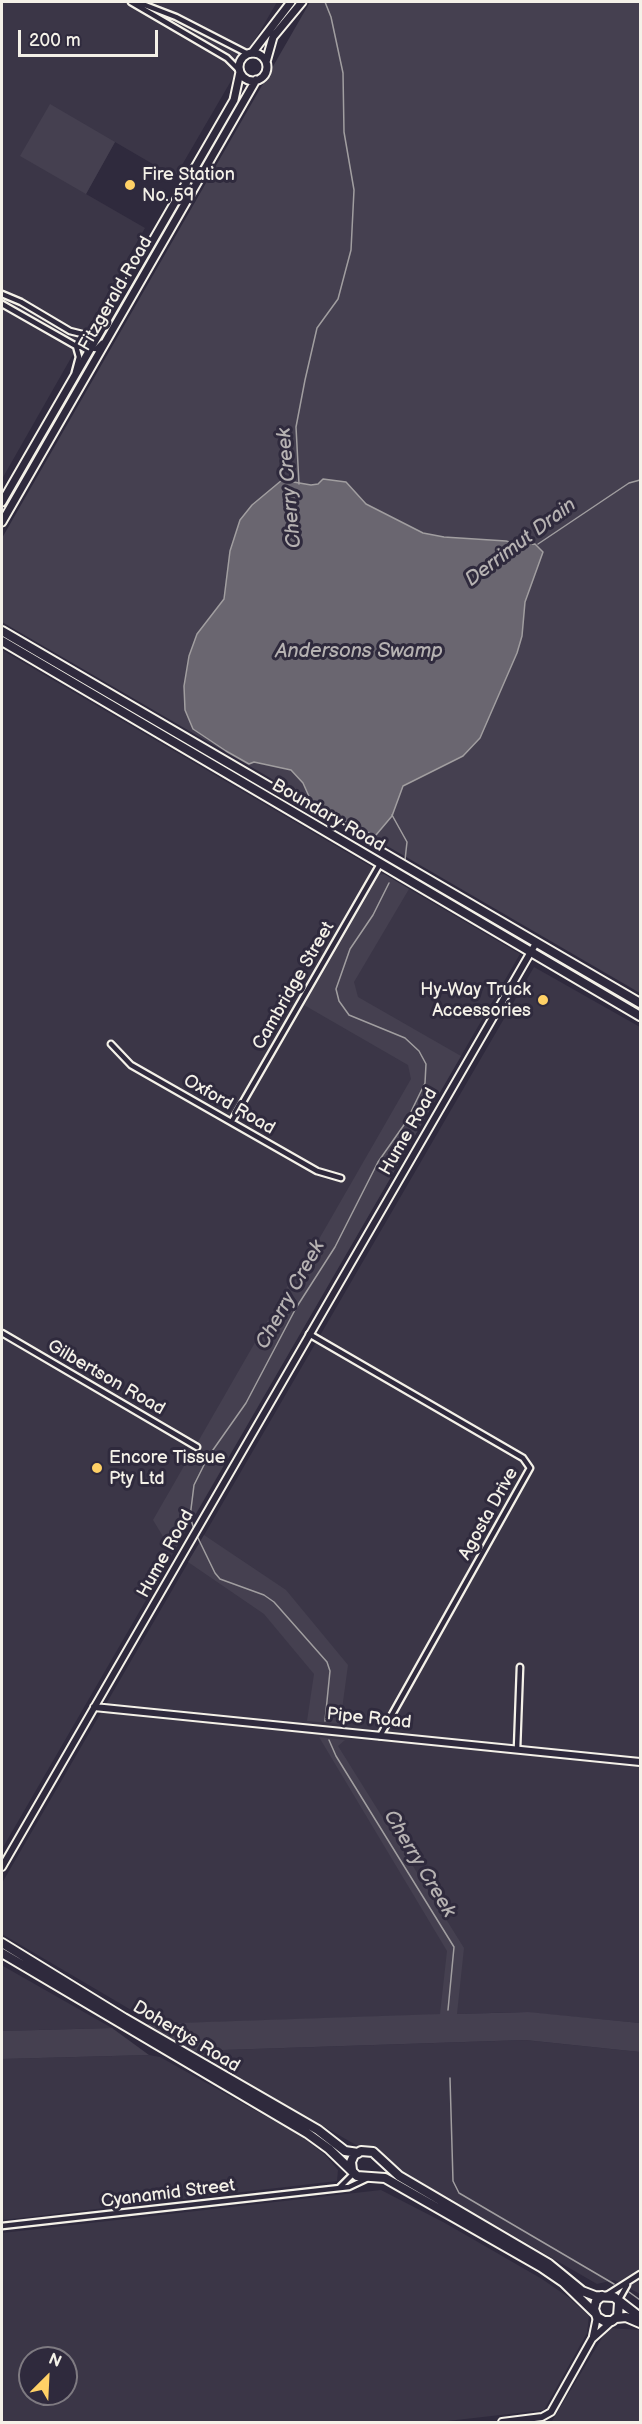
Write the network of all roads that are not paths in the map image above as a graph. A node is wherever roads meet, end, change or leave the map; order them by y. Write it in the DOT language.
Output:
graph roads {
  1 [pos="132,2"];
  2 [pos="291,2"];
  3 [pos="302,2"];
  4 [pos="250,53"];
  5 [pos="266,63"];
  6 [pos="240,71"];
  7 [pos="256,80"];
  8 [pos="2,294"];
  9 [pos="21,302"];
  10 [pos="2,304"];
  11 [pos="17,313"];
  12 [pos="116,324"];
  13 [pos="101,332"];
  14 [pos="76,346"];
  15 [pos="91,350"];
  16 [pos="73,380"];
  17 [pos="2,502"];
  18 [pos="2,522"];
  19 [pos="2,631"];
  20 [pos="2,641"];
  21 [pos="385,855"];
  22 [pos="380,864"];
  23 [pos="536,943"];
  24 [pos="531,952"];
  25 [pos="640,1004"];
  26 [pos="640,1016"];
  27 [pos="111,1044"];
  28 [pos="232,1121"];
  29 [pos="341,1179"];
  30 [pos="2,1333"];
  31 [pos="309,1334"];
  32 [pos="197,1447"];
  33 [pos="520,1667"];
  34 [pos="94,1707"];
  35 [pos="380,1736"];
  36 [pos="518,1749"];
  37 [pos="640,1762"];
  38 [pos="2,1867"];
  39 [pos="2,1943"];
  40 [pos="2,1953"];
  41 [pos="358,2152"];
  42 [pos="378,2158"];
  43 [pos="353,2172"];
  44 [pos="370,2178"];
  45 [pos="338,2188"];
  46 [pos="2,2226"];
  47 [pos="640,2274"];
  48 [pos="628,2283"];
  49 [pos="605,2295"];
  50 [pos="619,2302"];
  51 [pos="596,2315"];
  52 [pos="640,2317"];
  53 [pos="614,2319"];
  54 [pos="640,2323"];
  55 [pos="592,2339"];
  56 [pos="502,2422"];
  1 -- 4 [label="street"];
  1 -- 6 [label="street"];
  2 -- 4 [label="main road"];
  3 -- 5 [label="main road"];
  4 -- 5 [label="main road"];
  4 -- 6 [label="main road"];
  5 -- 7 [label="main road"];
  6 -- 7 [label="main road"];
  6 -- 13 [label="main road, Fitzgerald Road"];
  7 -- 12 [label="main road, Fitzgerald Road"];
  8 -- 9 [label="street"];
  9 -- 11 [label="street"];
  9 -- 13 [label="street"];
  10 -- 11 [label="street"];
  11 -- 14 [label="street"];
  12 -- 15 [label="street"];
  12 -- 18 [label="main road, Fitzgerald Road"];
  13 -- 15 [label="main road, Fitzgerald Road"];
  14 -- 15 [label="street"];
  14 -- 16 [label="street"];
  15 -- 16 [label="main road, Fitzgerald Road"];
  16 -- 17 [label="main road, Fitzgerald Road"];
  19 -- 21 [label="main road, Boundary Road"];
  20 -- 22 [label="main road, Boundary Road"];
  21 -- 22 [label="main road"];
  21 -- 23 [label="main road, Boundary Road"];
  22 -- 24 [label="main road, Boundary Road"];
  22 -- 28 [label="street, Cambridge Street"];
  23 -- 24 [label="street, Hume Road"];
  23 -- 25 [label="main road, Boundary Road"];
  24 -- 26 [label="main road, Boundary Road"];
  24 -- 31 [label="street, Hume Road"];
  27 -- 28 [label="street, Oxford Road"];
  28 -- 29 [label="street, Oxford Road"];
  30 -- 32 [label="street, Gilbertson Road"];
  31 -- 34 [label="street, Hume Road"];
  31 -- 35 [label="street, Agosta Drive"];
  33 -- 36 [label="street"];
  34 -- 35 [label="street, Pipe Road"];
  34 -- 38 [label="street, Hume Road"];
  35 -- 36 [label="street, Pipe Road"];
  36 -- 37 [label="street, Pipe Road"];
  39 -- 41 [label="main road, Dohertys Road"];
  40 -- 43 [label="main road, Dohertys Road"];
  41 -- 42 [label="main road"];
  41 -- 43 [label="main road"];
  42 -- 44 [label="main road"];
  42 -- 49 [label="main road"];
  43 -- 44 [label="main road"];
  43 -- 45 [label="street"];
  44 -- 45 [label="street, Cyanamid Street"];
  44 -- 51 [label="main road"];
  45 -- 46 [label="street, Cyanamid Street"];
  47 -- 48 [label="street"];
  48 -- 49 [label="street"];
  48 -- 50 [label="street"];
  49 -- 50 [label="main road"];
  49 -- 51 [label="main road"];
  50 -- 52 [label="main road"];
  50 -- 53 [label="main road"];
  51 -- 53 [label="main road"];
  51 -- 55 [label="street"];
  53 -- 54 [label="main road"];
  53 -- 55 [label="street"];
  55 -- 56 [label="street"];
}
